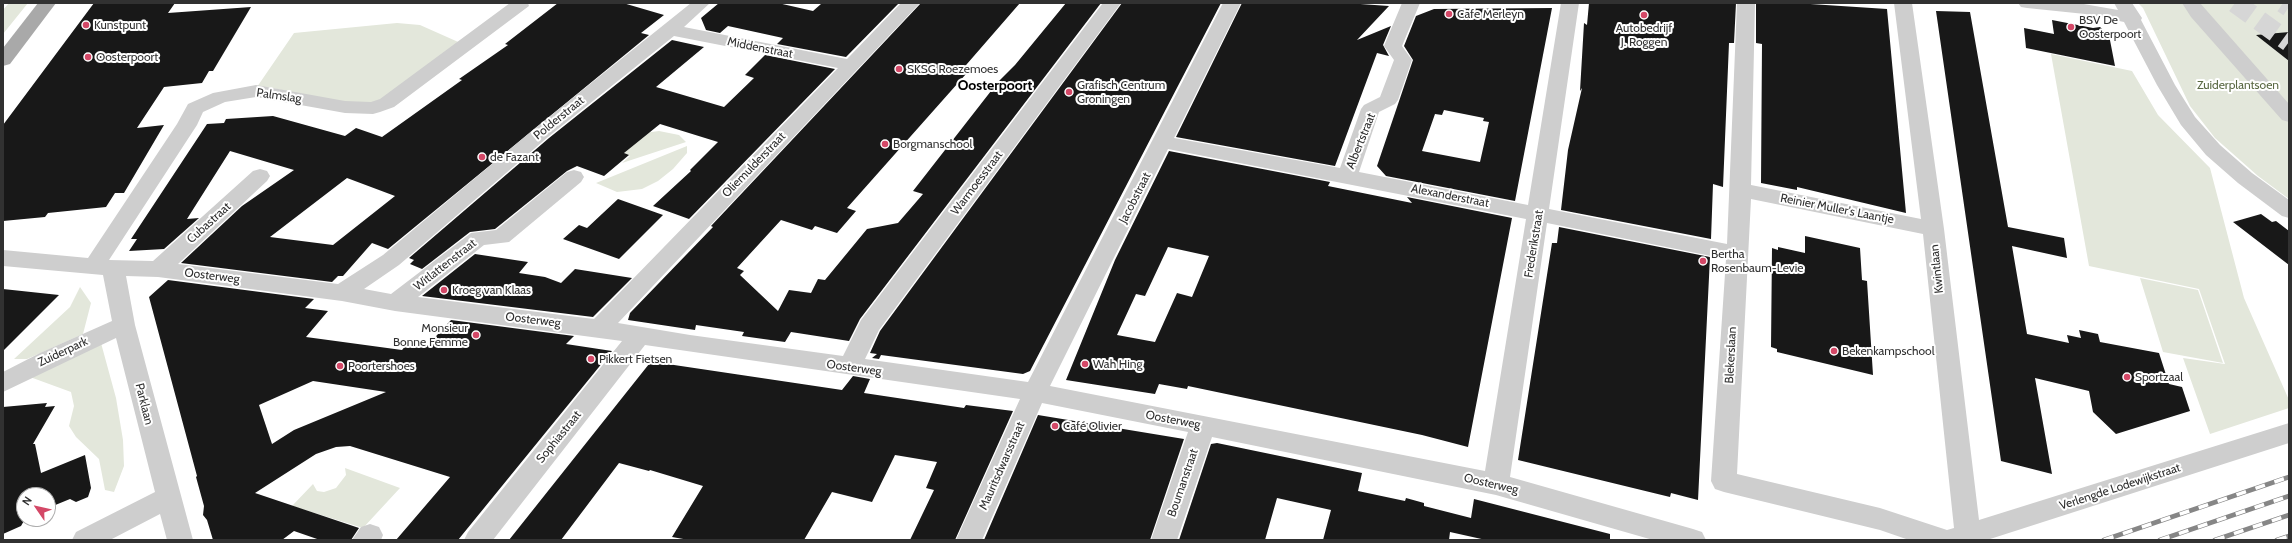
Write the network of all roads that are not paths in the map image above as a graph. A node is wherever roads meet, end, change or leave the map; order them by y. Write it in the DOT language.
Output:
graph roads {
  1 [pos="47,3"];
  2 [pos="701,3"];
  3 [pos="911,3"];
  4 [pos="1112,3"];
  5 [pos="1232,3"];
  6 [pos="1411,3"];
  7 [pos="1570,3"];
  8 [pos="1746,3"];
  9 [pos="1903,3"];
  10 [pos="2027,3"];
  11 [pos="2123,3"];
  12 [pos="2191,3"];
  13 [pos="521,4"];
  14 [pos="2133,18"];
  15 [pos="670,30"];
  16 [pos="3,60"];
  17 [pos="850,64"];
  18 [pos="2289,116"];
  19 [pos="1163,142"];
  20 [pos="260,176"];
  21 [pos="1347,176"];
  22 [pos="574,177"];
  23 [pos="1741,190"];
  24 [pos="2289,211"];
  25 [pos="1538,213"];
  26 [pos="1933,229"];
  27 [pos="1737,254"];
  28 [pos="3,258"];
  29 [pos="104,267"];
  30 [pos="158,269"];
  31 [pos="342,293"];
  32 [pos="395,303"];
  33 [pos="124,325"];
  34 [pos="599,328"];
  35 [pos="641,334"];
  36 [pos="850,367"];
  37 [pos="3,383"];
  38 [pos="1035,392"];
  39 [pos="1202,426"];
  40 [pos="2289,433"];
  41 [pos="1496,484"];
  42 [pos="168,498"];
  43 [pos="1959,538"];
  44 [pos="85,540"];
  45 [pos="180,540"];
  46 [pos="477,540"];
  47 [pos="969,540"];
  48 [pos="1164,540"];
  49 [pos="1693,540"];
  50 [pos="1942,540"];
  1 -- 16 [label="main road"];
  2 -- 15 [label="street, Polderstraat"];
  3 -- 17 [label="street, Oliemulderstraat"];
  4 -- 36 [label="street, Warmoesstraat"];
  5 -- 19 [label="street, Jacobstraat"];
  6 -- 21 [label="street, Albertstraat"];
  7 -- 25 [label="street, Frederikstraat"];
  8 -- 23 [label="street, Blekerslaan"];
  9 -- 26 [label="street, Kwintlaan"];
  10 -- 14 [label="street"];
  11 -- 14 [label="street"];
  12 -- 18 [label="street"];
  13 -- 29 [label="street, Palmslag"];
  14 -- 24 [label="street"];
  15 -- 17 [label="street, Middenstraat"];
  15 -- 31 [label="street, Polderstraat"];
  17 -- 34 [label="street, Oliemulderstraat"];
  19 -- 21 [label="street, Alexanderstraat"];
  19 -- 38 [label="street, Jacobstraat"];
  20 -- 30 [label="street, Cubastraat"];
  21 -- 25 [label="street, Alexanderstraat"];
  22 -- 32 [label="street, Witlattenstraat"];
  23 -- 26 [label="street, Reinier Muller's Laantje"];
  23 -- 27 [label="street, Blekerslaan"];
  25 -- 27 [label="street, Alexanderstraat"];
  25 -- 41 [label="street, Frederikstraat"];
  26 -- 43 [label="street, Kwintlaan"];
  27 -- 50 [label="street, Blekerslaan"];
  28 -- 29 [label="street, Oosterweg"];
  29 -- 30 [label="street, Oosterweg"];
  29 -- 33 [label="street, Parklaan"];
  30 -- 31 [label="street, Oosterweg"];
  31 -- 32 [label="street, Oosterweg"];
  32 -- 34 [label="street, Oosterweg"];
  33 -- 37 [label="street, Zuiderpark"];
  33 -- 42 [label="street, Parklaan"];
  34 -- 35 [label="street, Oosterweg"];
  35 -- 36 [label="street, Oosterweg"];
  35 -- 46 [label="street, Sophiastraat"];
  36 -- 38 [label="street, Oosterweg"];
  38 -- 39 [label="street, Oosterweg"];
  38 -- 47 [label="street, Mauritsdwarsstraat"];
  39 -- 41 [label="street, Oosterweg"];
  39 -- 48 [label="street, Boumanstraat"];
  40 -- 43 [label="street, Verlengde Lodewijkstraat"];
  41 -- 49 [label="street, Oosterweg"];
  42 -- 44 [label="street"];
  42 -- 45 [label="street, Parklaan"];
}
